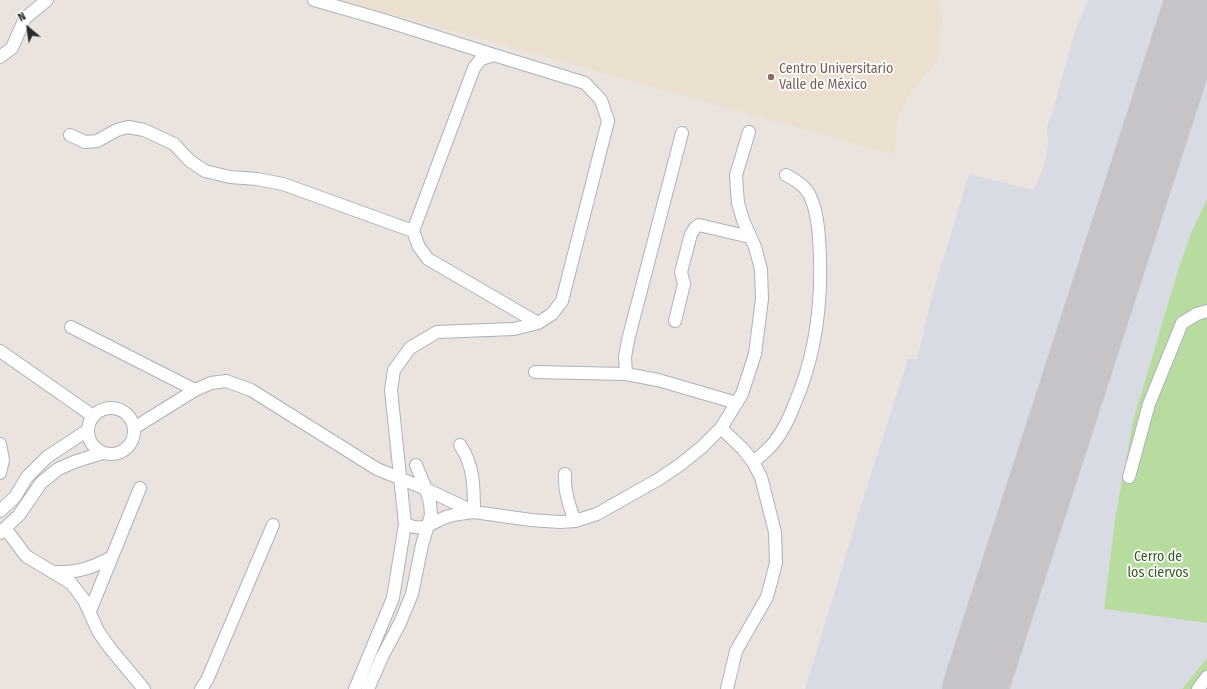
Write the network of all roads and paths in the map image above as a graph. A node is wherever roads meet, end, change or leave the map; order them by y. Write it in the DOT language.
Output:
graph roads {
  1 [pos="47,0"];
  2 [pos="314,0"];
  3 [pos="494,55"];
  4 [pos="0,57"];
  5 [pos="749,132"];
  6 [pos="682,133"];
  7 [pos="70,135"];
  8 [pos="786,175"];
  9 [pos="414,231"];
  10 [pos="750,237"];
  11 [pos="1207,311"];
  12 [pos="674,321"];
  13 [pos="538,323"];
  14 [pos="71,327"];
  15 [pos="0,351"];
  16 [pos="536,372"];
  17 [pos="626,374"];
  18 [pos="195,390"];
  19 [pos="737,403"];
  20 [pos="94,416"];
  21 [pos="134,428"];
  22 [pos="721,428"];
  23 [pos="88,430"];
  24 [pos="0,444"];
  25 [pos="460,445"];
  26 [pos="102,453"];
  27 [pos="753,462"];
  28 [pos="416,464"];
  29 [pos="0,473"];
  30 [pos="566,474"];
  31 [pos="1129,478"];
  32 [pos="400,479"];
  33 [pos="140,488"];
  34 [pos="426,489"];
  35 [pos="0,511"];
  36 [pos="474,512"];
  37 [pos="575,521"];
  38 [pos="405,524"];
  39 [pos="273,525"];
  40 [pos="427,527"];
  41 [pos="2,530"];
  42 [pos="112,557"];
  43 [pos="54,572"];
  44 [pos="90,611"];
  45 [pos="1207,677"];
  46 [pos="144,689"];
  47 [pos="201,689"];
  48 [pos="355,689"];
  49 [pos="368,689"];
  50 [pos="727,689"];
  51 [pos="1198,689"];
  1 -- 4 [label="street"];
  2 -- 3 [label="street"];
  3 -- 9 [label="street"];
  3 -- 13 [label="street"];
  5 -- 10 [label="street"];
  6 -- 17 [label="street"];
  7 -- 9 [label="street"];
  8 -- 27 [label="street"];
  9 -- 13 [label="street"];
  10 -- 12 [label="street"];
  10 -- 19 [label="street"];
  11 -- 31 [label="street"];
  13 -- 32 [label="street"];
  14 -- 18 [label="street"];
  15 -- 20 [label="street"];
  16 -- 17 [label="street"];
  17 -- 19 [label="street"];
  18 -- 21 [label="street"];
  18 -- 32 [label="street"];
  19 -- 22 [label="street"];
  20 -- 21 [label="street"];
  20 -- 23 [label="street"];
  21 -- 26 [label="street"];
  22 -- 27 [label="street"];
  22 -- 37 [label="street"];
  23 -- 26 [label="street"];
  23 -- 35 [label="street"];
  24 -- 29 [label="street"];
  25 -- 36 [label="street"];
  26 -- 41 [label="street"];
  27 -- 50 [label="street"];
  28 -- 34 [label="street"];
  30 -- 37 [label="street"];
  32 -- 34 [label="street"];
  32 -- 38 [label="street"];
  33 -- 42 [label="street"];
  34 -- 36 [label="street"];
  34 -- 40 [label="street"];
  36 -- 37 [label="street"];
  36 -- 40 [label="street"];
  38 -- 40 [label="street"];
  38 -- 48 [label="street"];
  39 -- 47 [label="street"];
  40 -- 49 [label="street"];
  41 -- 43 [label="street"];
  42 -- 43 [label="street"];
  42 -- 44 [label="street"];
  43 -- 44 [label="street"];
  44 -- 46 [label="street"];
  45 -- 51 [label="street"];
}
